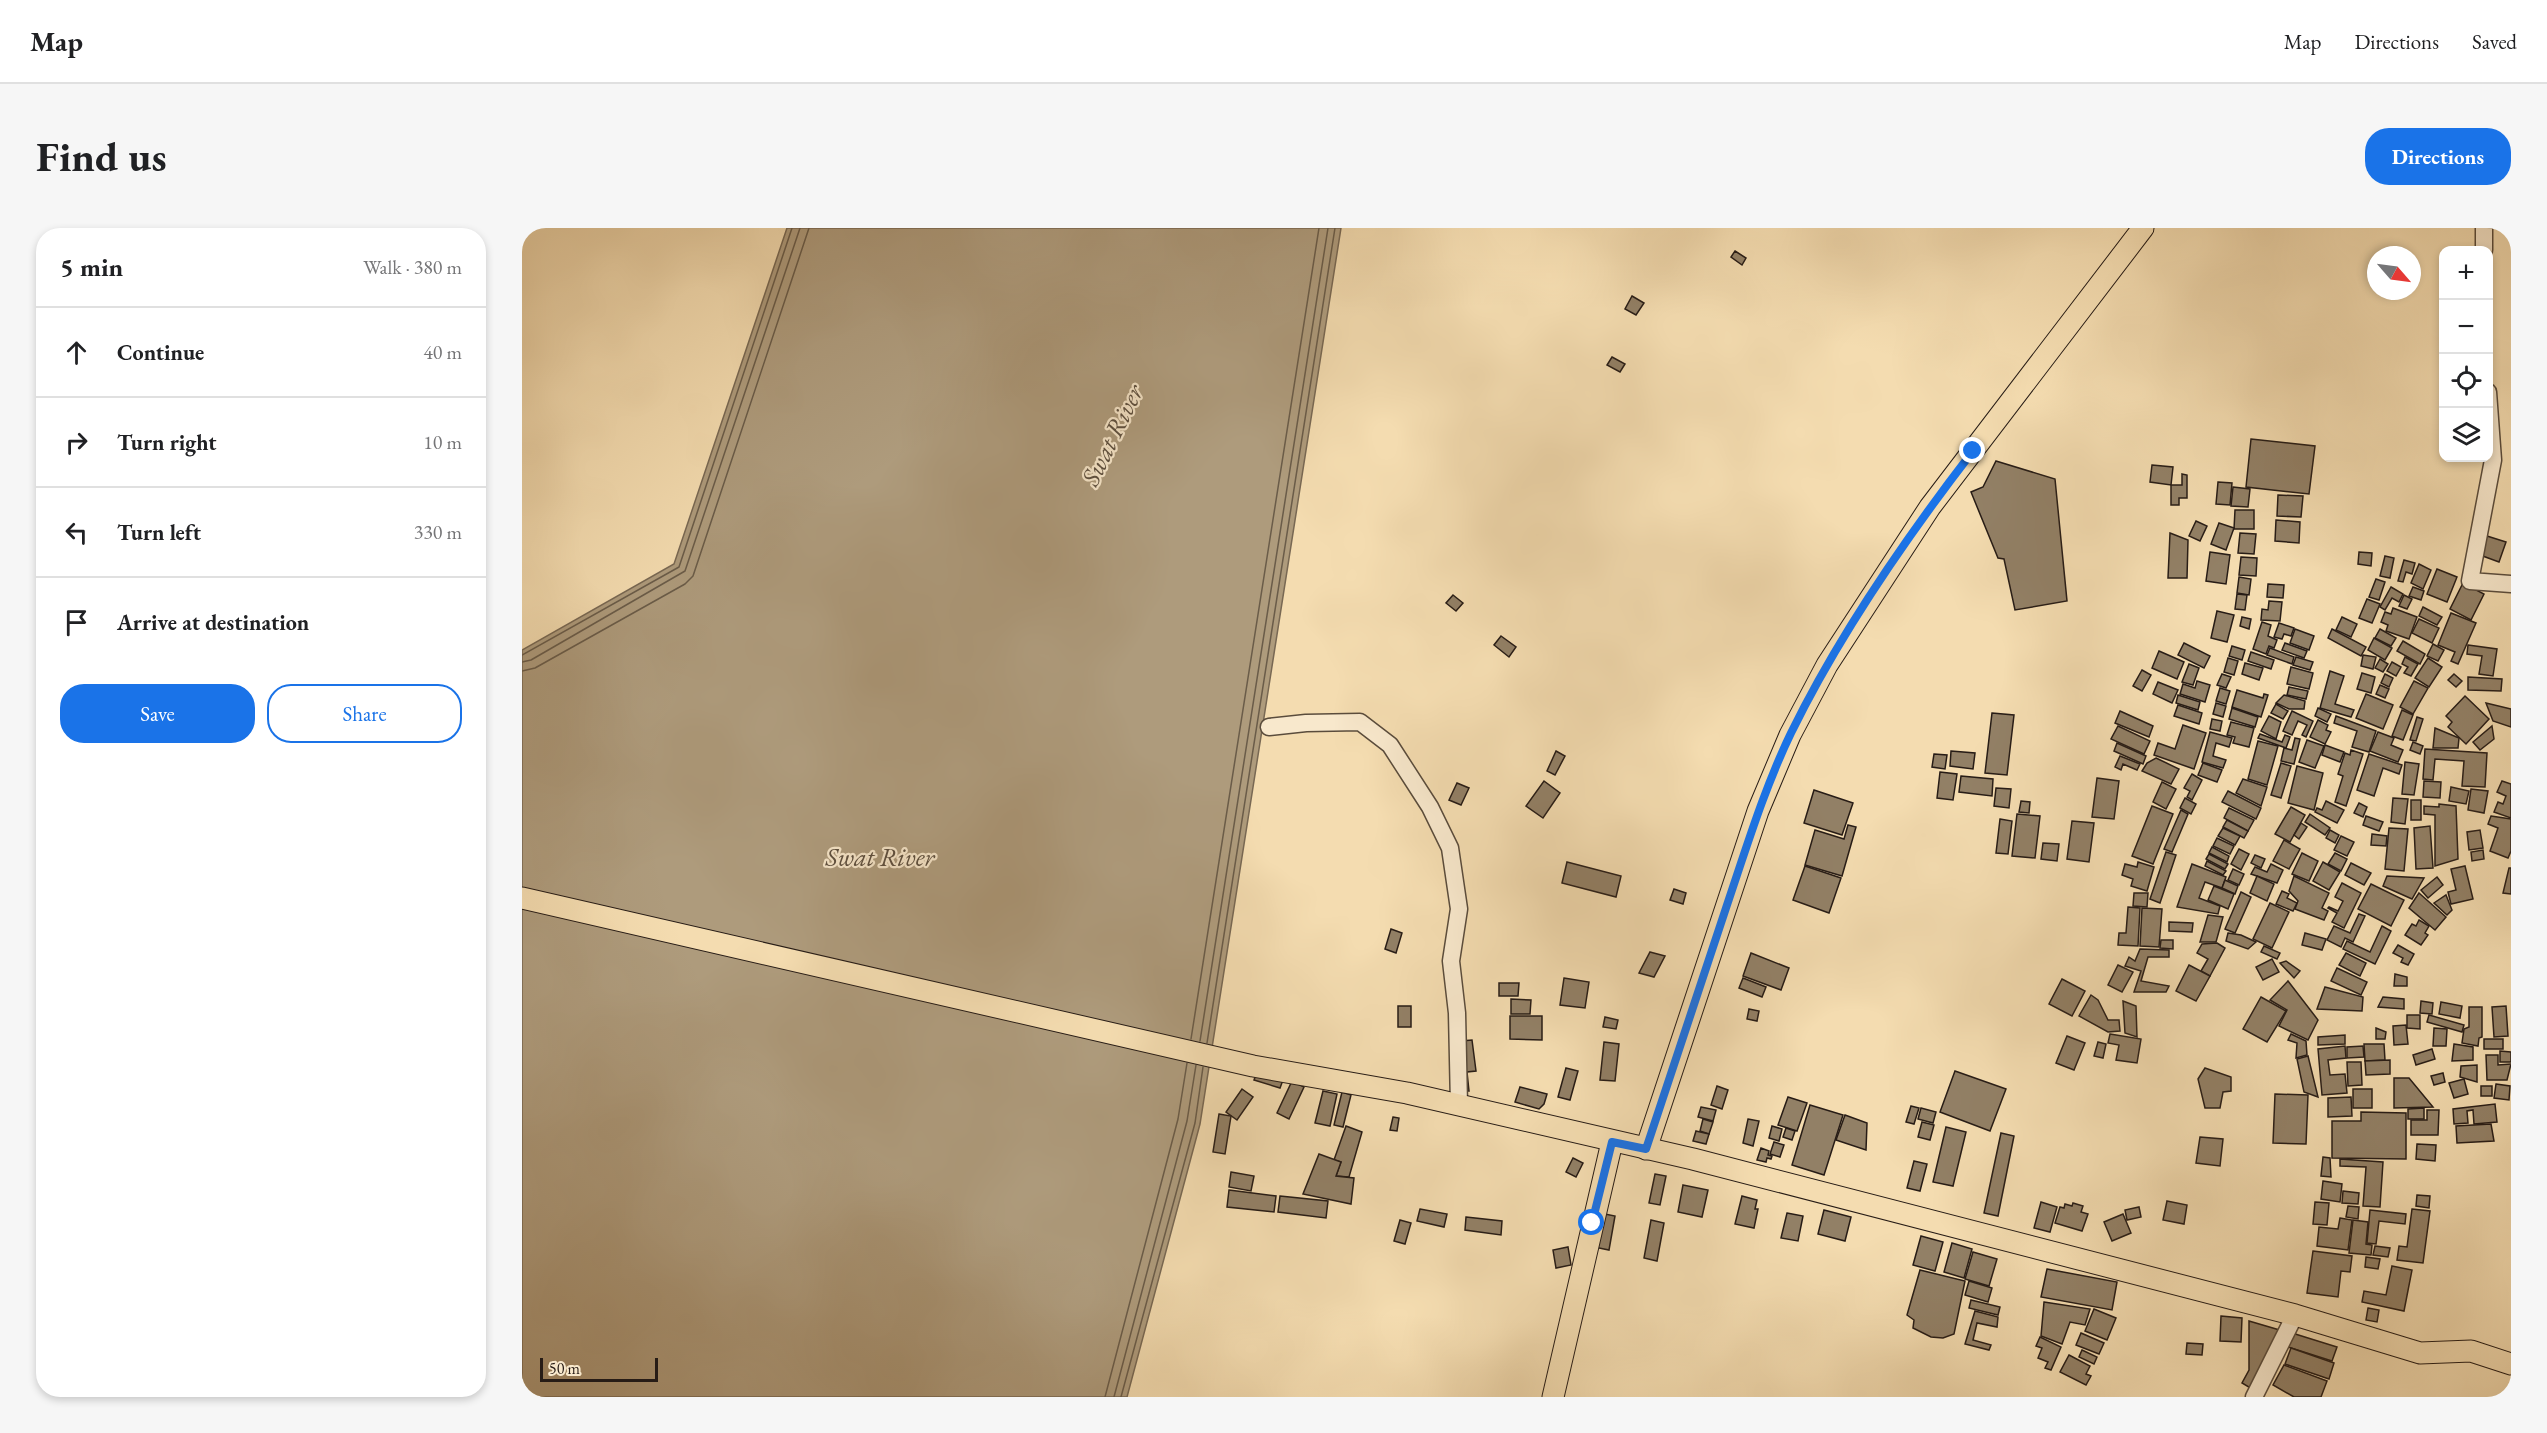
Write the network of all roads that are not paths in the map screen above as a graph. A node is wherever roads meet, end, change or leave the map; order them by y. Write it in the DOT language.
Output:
graph roads {
  1 [pos="2143,228"];
  2 [pos="2484,228"];
  3 [pos="2484,246"];
  4 [pos="2489,408"];
  5 [pos="2511,584"];
  6 [pos="1269,727"];
  7 [pos="522,898"];
  8 [pos="1459,1104"];
  9 [pos="1612,1142"];
  10 [pos="1646,1149"];
  11 [pos="2295,1315"];
  12 [pos="2511,1364"];
  13 [pos="1553,1397"];
  14 [pos="2254,1397"];
  1 -- 10 [label="main road"];
  2 -- 3 [label="street"];
  4 -- 5 [label="street"];
  6 -- 8 [label="street"];
  7 -- 8 [label="main road"];
  8 -- 9 [label="main road"];
  9 -- 10 [label="main road"];
  9 -- 13 [label="main road"];
  10 -- 11 [label="main road"];
  11 -- 12 [label="main road"];
  11 -- 14 [label="street"];
}
